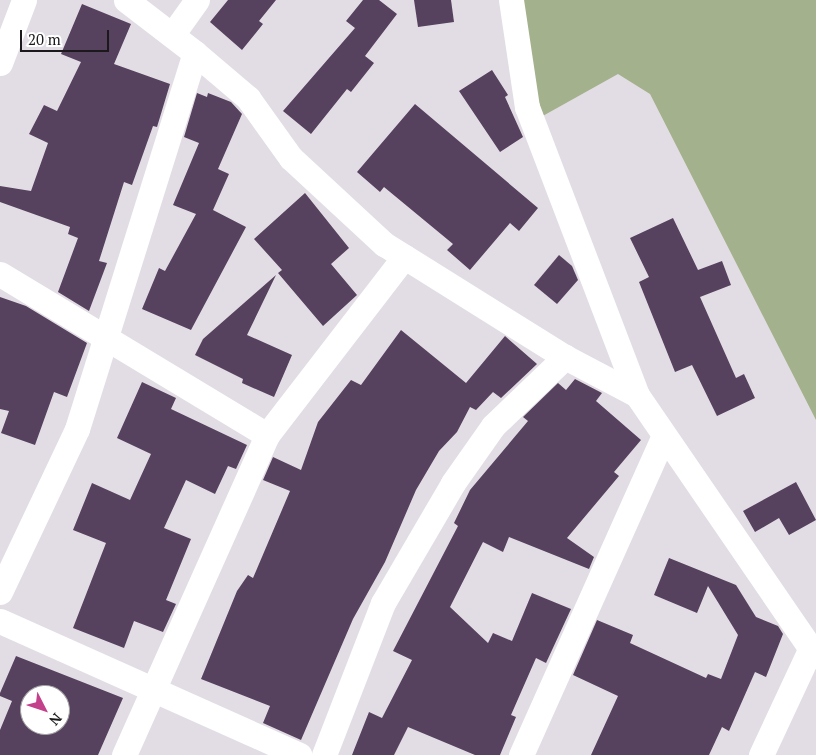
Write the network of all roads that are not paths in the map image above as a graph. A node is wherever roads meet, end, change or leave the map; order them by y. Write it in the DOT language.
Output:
graph roads {
  1 [pos="24,0"];
  2 [pos="126,0"];
  3 [pos="197,0"];
  4 [pos="511,0"];
  5 [pos="172,35"];
  6 [pos="195,53"];
  7 [pos="0,63"];
  8 [pos="404,257"];
  9 [pos="0,274"];
  10 [pos="107,338"];
  11 [pos="565,357"];
  12 [pos="637,395"];
  13 [pos="267,435"];
  14 [pos="664,436"];
  15 [pos="0,592"];
  16 [pos="0,621"];
  17 [pos="814,652"];
  18 [pos="154,687"];
  19 [pos="124,755"];
  20 [pos="299,755"];
  21 [pos="324,755"];
  22 [pos="521,755"];
  23 [pos="761,755"];
  1 -- 7 [label="street"];
  2 -- 5 [label="street"];
  3 -- 5 [label="street"];
  4 -- 12 [label="street"];
  5 -- 6 [label="street"];
  6 -- 8 [label="street"];
  6 -- 10 [label="street"];
  8 -- 11 [label="street"];
  8 -- 13 [label="street"];
  9 -- 10 [label="street"];
  10 -- 13 [label="street"];
  10 -- 15 [label="street"];
  11 -- 12 [label="street"];
  11 -- 21 [label="street"];
  12 -- 14 [label="street"];
  13 -- 18 [label="street"];
  14 -- 17 [label="street"];
  14 -- 22 [label="street"];
  16 -- 18 [label="street"];
  17 -- 23 [label="street"];
  18 -- 19 [label="street"];
  18 -- 20 [label="street"];
}
